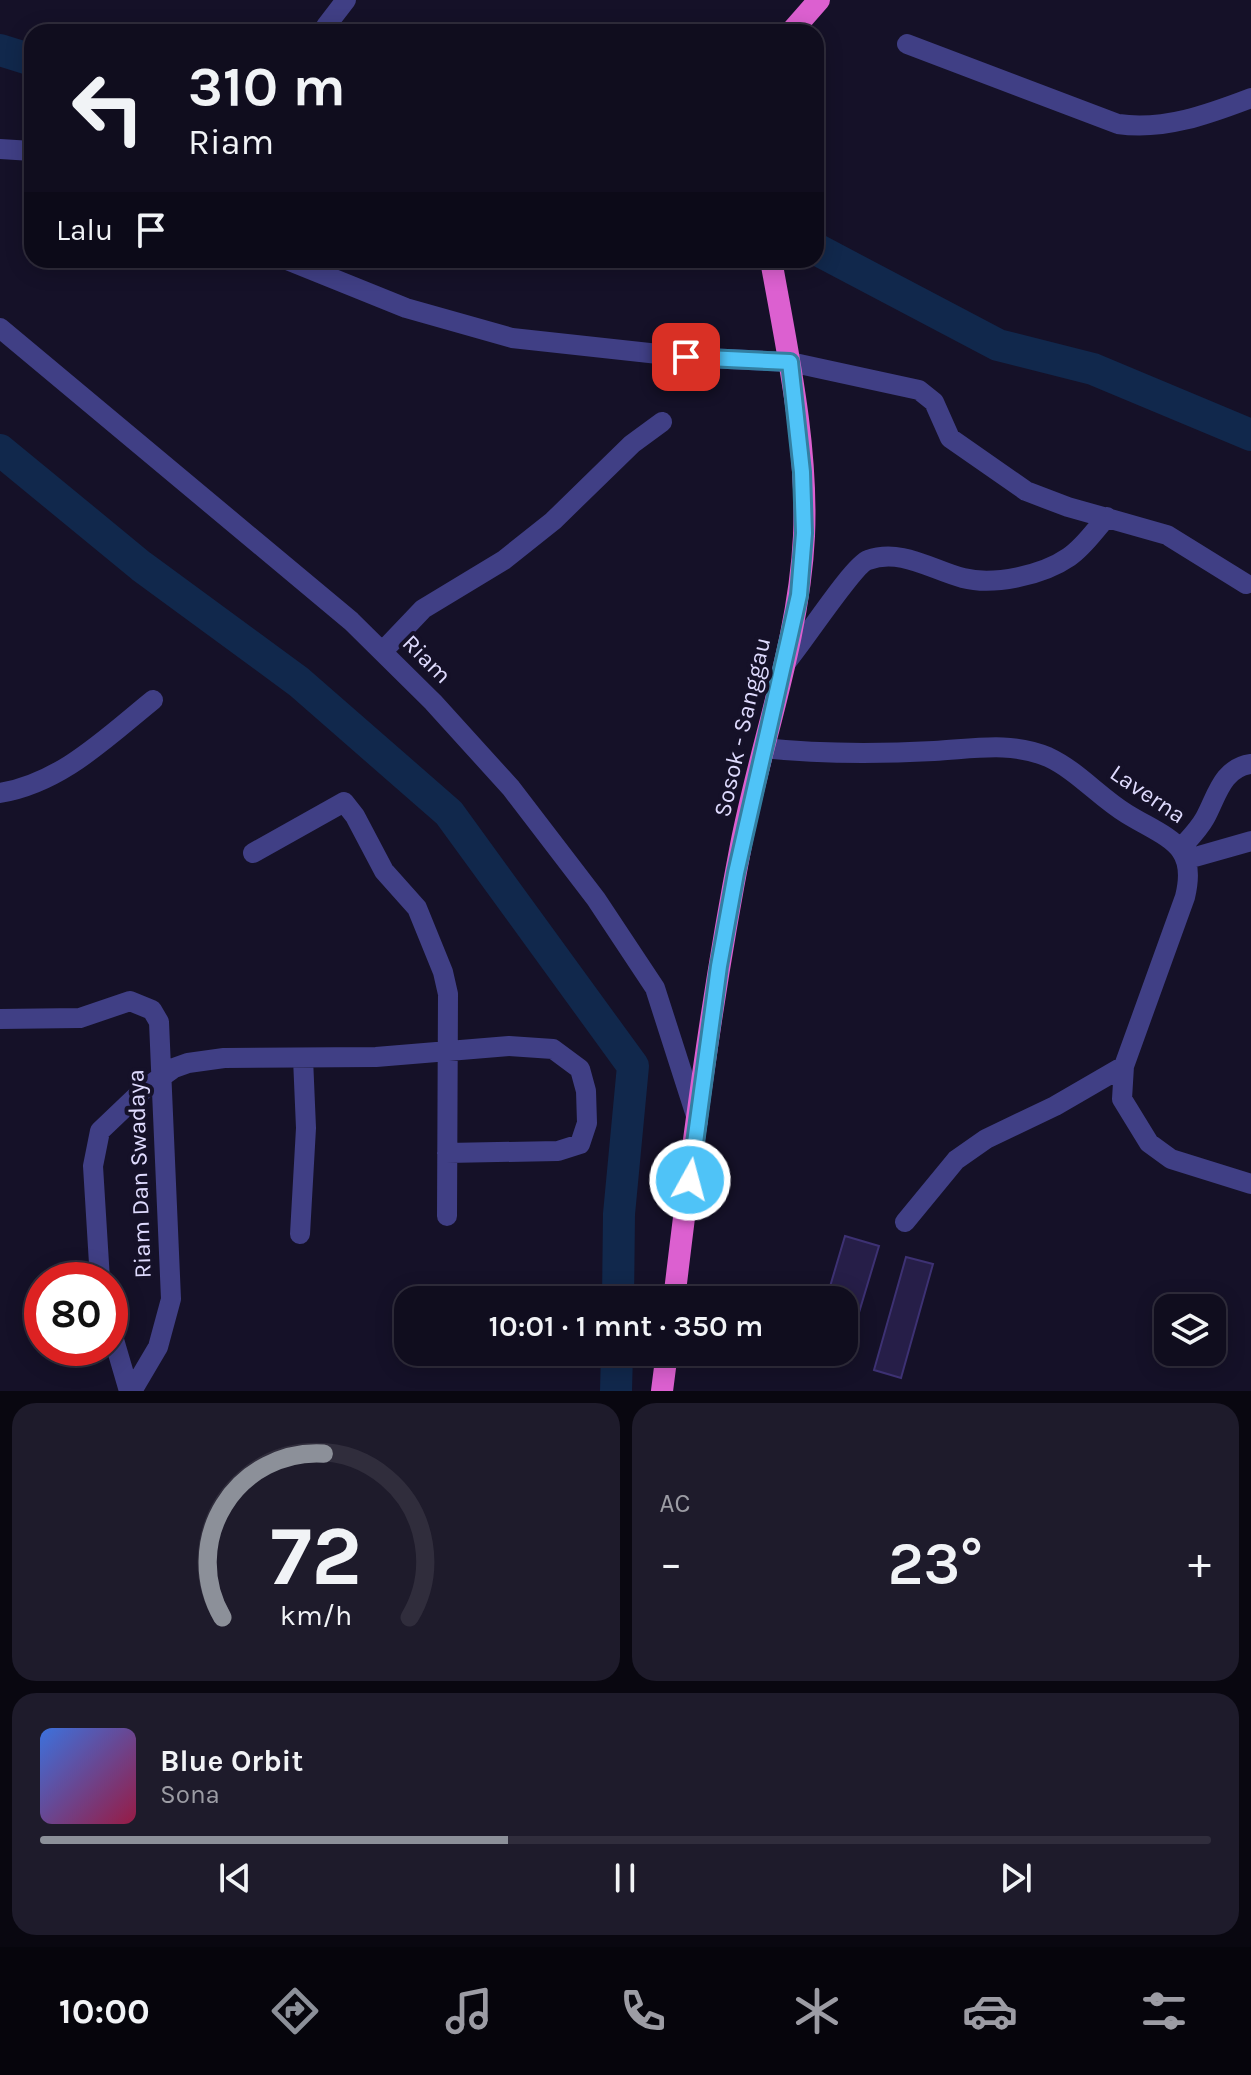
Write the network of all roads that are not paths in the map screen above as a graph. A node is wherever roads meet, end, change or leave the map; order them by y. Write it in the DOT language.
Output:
graph roads {
  1 [pos="346,0"];
  2 [pos="819,0"];
  3 [pos="328,24"];
  4 [pos="798,24"];
  5 [pos="907,44"];
  6 [pos="1251,98"];
  7 [pos="0,149"];
  8 [pos="24,150"];
  9 [pos="307,268"];
  10 [pos="772,268"];
  11 [pos="0,328"];
  12 [pos="790,362"];
  13 [pos="662,422"];
  14 [pos="1107,517"];
  15 [pos="1246,584"];
  16 [pos="383,651"];
  17 [pos="784,665"];
  18 [pos="153,700"];
  19 [pos="763,748"];
  20 [pos="1251,764"];
  21 [pos="0,793"];
  22 [pos="1251,841"];
  23 [pos="253,853"];
  24 [pos="1184,854"];
  25 [pos="0,1019"];
  26 [pos="446,1051"];
  27 [pos="303,1058"];
  28 [pos="1124,1066"];
  29 [pos="161,1076"];
  30 [pos="698,1122"];
  31 [pos="447,1153"];
  32 [pos="1251,1184"];
  33 [pos="447,1216"];
  34 [pos="905,1222"];
  35 [pos="300,1234"];
  36 [pos="99,1262"];
  37 [pos="676,1286"];
  38 [pos="123,1366"];
  39 [pos="665,1366"];
  40 [pos="131,1391"];
  41 [pos="662,1391"];
  1 -- 3 [label="street"];
  2 -- 4 [label="highway"];
  5 -- 6 [label="street"];
  7 -- 8 [label="street"];
  9 -- 12 [label="street"];
  10 -- 12 [label="highway, Sosok - Sanggau"];
  11 -- 16 [label="street, Riam"];
  12 -- 14 [label="street"];
  12 -- 17 [label="highway, Sosok - Sanggau"];
  13 -- 16 [label="street"];
  14 -- 15 [label="street"];
  14 -- 17 [label="street"];
  16 -- 30 [label="street, Riam"];
  17 -- 19 [label="highway, Sosok - Sanggau"];
  18 -- 21 [label="street"];
  19 -- 24 [label="street, Laverna"];
  19 -- 30 [label="highway, Sosok - Sanggau"];
  20 -- 24 [label="street"];
  22 -- 24 [label="street"];
  23 -- 26 [label="street"];
  24 -- 28 [label="street, Laverna"];
  25 -- 29 [label="street, Riam Dan Swadaya"];
  26 -- 27 [label="street"];
  26 -- 31 [label="street"];
  26 -- 31 [label="street"];
  27 -- 29 [label="street"];
  27 -- 35 [label="street"];
  28 -- 32 [label="street, Laverna"];
  28 -- 34 [label="street"];
  29 -- 36 [label="street"];
  29 -- 40 [label="street, Riam Dan Swadaya"];
  30 -- 37 [label="highway, Sosok - Sanggau"];
  31 -- 33 [label="street"];
  38 -- 40 [label="street"];
  39 -- 41 [label="highway"];
}
